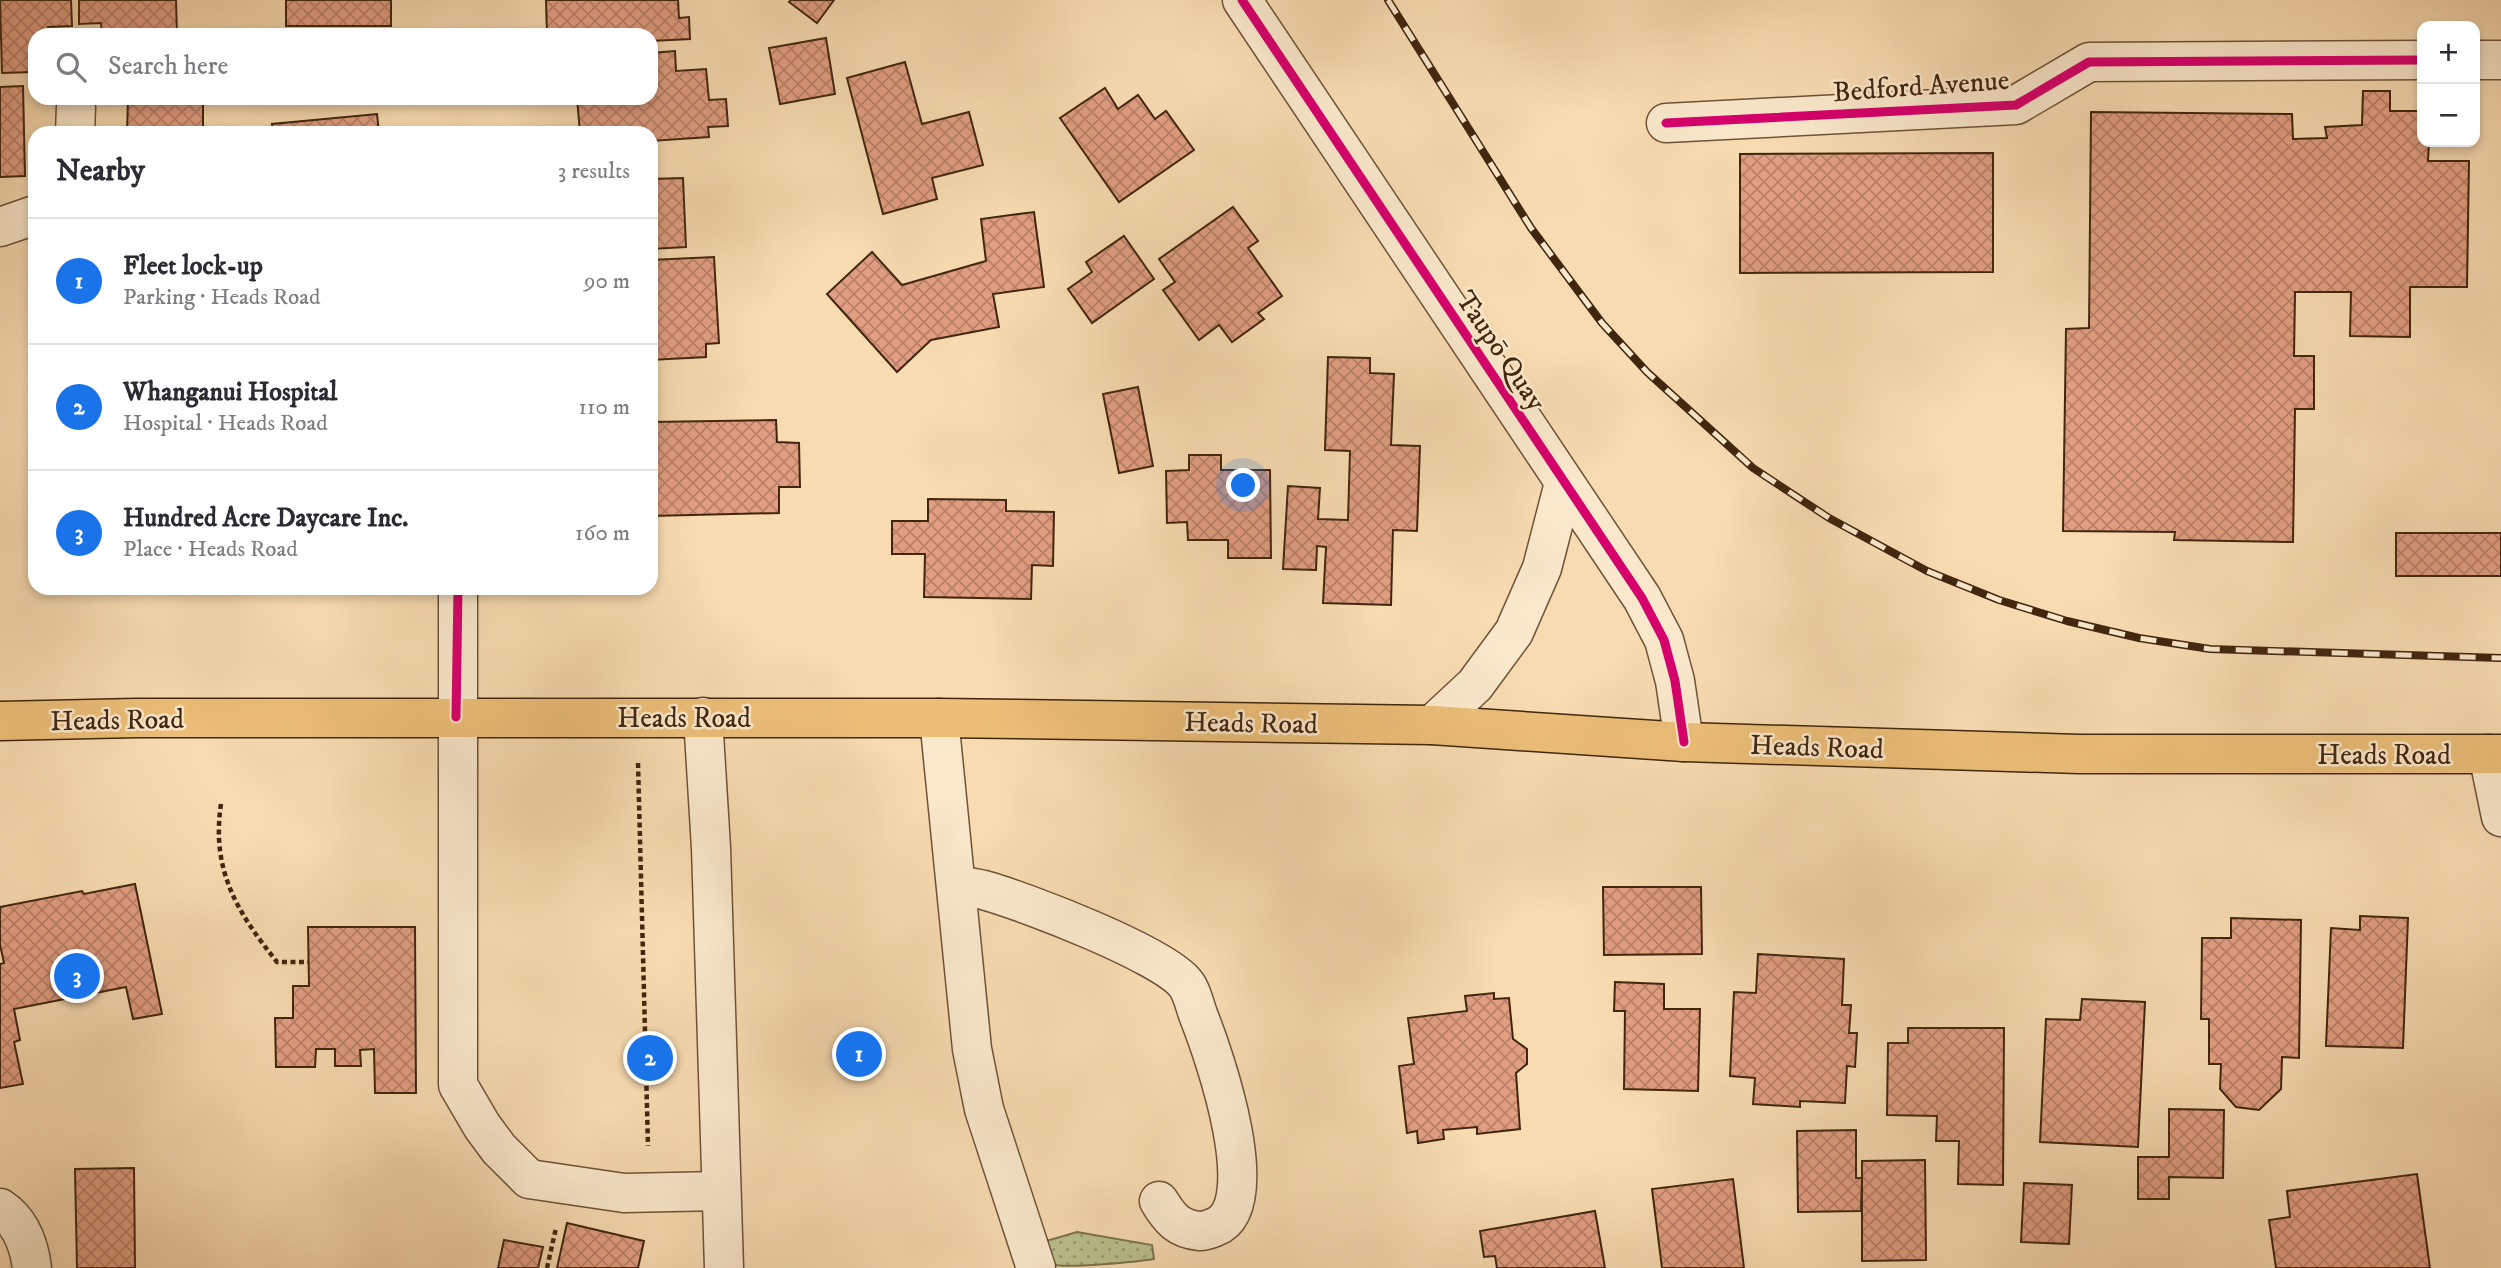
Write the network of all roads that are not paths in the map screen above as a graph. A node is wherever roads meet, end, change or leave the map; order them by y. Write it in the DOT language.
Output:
graph roads {
  1 [pos="1242,0"];
  2 [pos="2417,60"];
  3 [pos="2480,60"];
  4 [pos="2501,60"];
  5 [pos="1666,123"];
  6 [pos="28,218"];
  7 [pos="0,228"];
  8 [pos="1564,483"];
  9 [pos="458,595"];
  10 [pos="456,717"];
  11 [pos="703,717"];
  12 [pos="939,718"];
  13 [pos="0,721"];
  14 [pos="1432,725"];
  15 [pos="1684,742"];
  16 [pos="2495,754"];
  17 [pos="2501,817"];
  18 [pos="956,885"];
  19 [pos="721,1191"];
  20 [pos="1159,1201"];
  21 [pos="0,1208"];
  22 [pos="718,1266"];
  23 [pos="32,1268"];
  24 [pos="1036,1268"];
  1 -- 8 [label="street, Taupō Quay"];
  2 -- 5 [label="street, Bedford Avenue"];
  3 -- 4 [label="street"];
  6 -- 7 [label="street"];
  8 -- 14 [label="street"];
  8 -- 15 [label="street, Taupō Quay"];
  9 -- 10 [label="street"];
  10 -- 11 [label="main road, Heads Road"];
  10 -- 13 [label="main road, Heads Road"];
  10 -- 19 [label="street"];
  11 -- 12 [label="main road, Heads Road"];
  11 -- 19 [label="street"];
  12 -- 14 [label="main road, Heads Road"];
  12 -- 18 [label="street"];
  14 -- 15 [label="main road, Heads Road"];
  15 -- 16 [label="main road, Heads Road"];
  16 -- 17 [label="street"];
  18 -- 20 [label="street"];
  18 -- 24 [label="street"];
  19 -- 22 [label="street"];
  21 -- 23 [label="street"];
}
